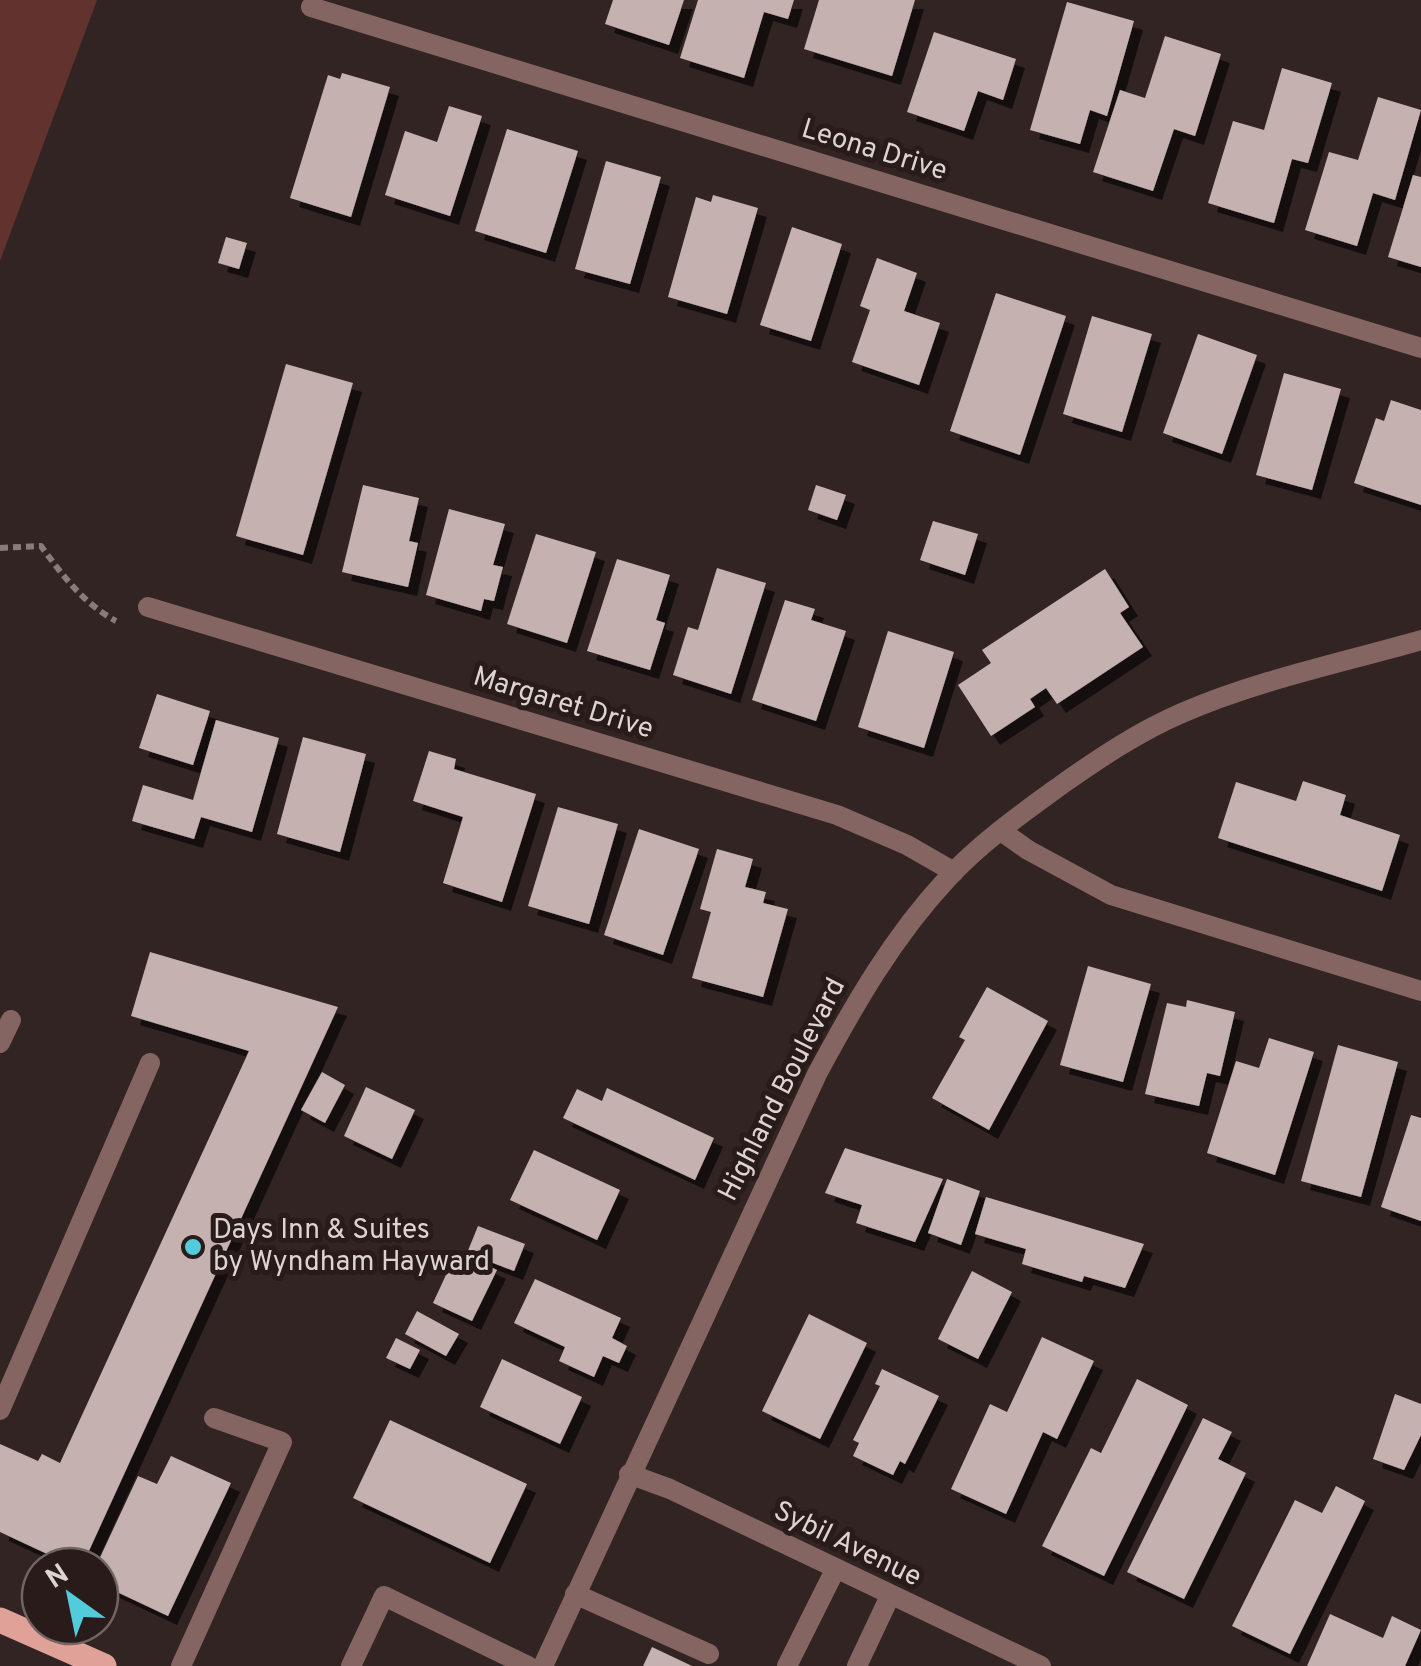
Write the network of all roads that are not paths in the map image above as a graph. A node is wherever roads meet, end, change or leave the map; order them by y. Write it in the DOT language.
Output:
graph roads {
  1 [pos="311,6"];
  2 [pos="1421,348"];
  3 [pos="148,607"];
  4 [pos="1421,640"];
  5 [pos="1001,830"];
  6 [pos="954,872"];
  7 [pos="1421,991"];
  8 [pos="11,1020"];
  9 [pos="0,1043"];
  10 [pos="150,1063"];
  11 [pos="0,1410"];
  12 [pos="214,1418"];
  13 [pos="630,1474"];
  14 [pos="835,1570"];
  15 [pos="575,1594"];
  16 [pos="890,1596"];
  17 [pos="0,1620"];
  18 [pos="709,1654"];
  19 [pos="104,1666"];
  20 [pos="181,1666"];
  21 [pos="351,1666"];
  22 [pos="528,1666"];
  23 [pos="543,1666"];
  24 [pos="787,1666"];
  25 [pos="857,1666"];
  26 [pos="1042,1666"];
  1 -- 2 [label="street, Leona Drive"];
  3 -- 6 [label="street, Margaret Drive"];
  4 -- 5 [label="street, Highland Boulevard"];
  5 -- 6 [label="street, Highland Boulevard"];
  5 -- 7 [label="street"];
  6 -- 13 [label="street, Highland Boulevard"];
  8 -- 9 [label="street"];
  10 -- 11 [label="street"];
  12 -- 20 [label="street"];
  13 -- 14 [label="street, Sybil Avenue"];
  13 -- 15 [label="street, Highland Boulevard"];
  14 -- 16 [label="street, Sybil Avenue"];
  14 -- 24 [label="street"];
  15 -- 18 [label="street"];
  15 -- 23 [label="street, Highland Boulevard"];
  16 -- 25 [label="street"];
  16 -- 26 [label="street, Sybil Avenue"];
  17 -- 19 [label="main road"];
  21 -- 22 [label="street"];
}
